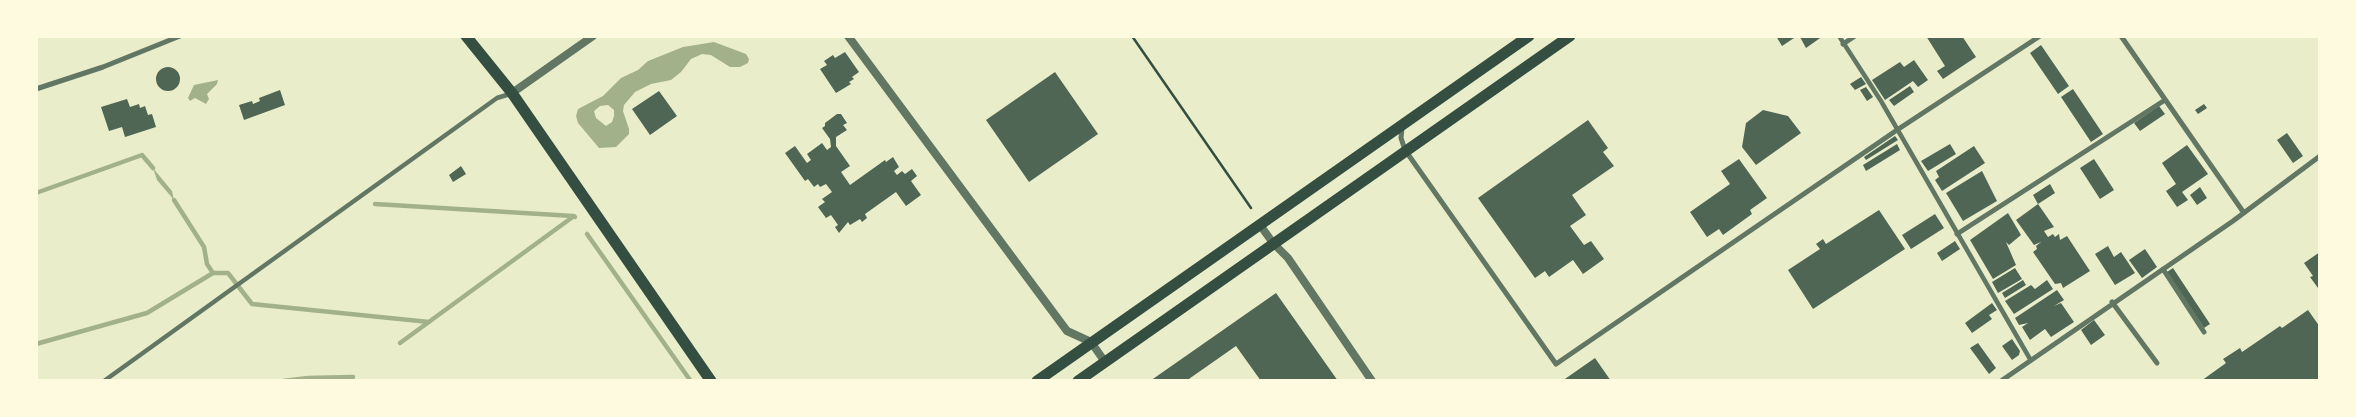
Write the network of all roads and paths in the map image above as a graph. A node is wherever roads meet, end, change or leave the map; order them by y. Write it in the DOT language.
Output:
graph roads {
  1 [pos="180,36"];
  2 [pos="466,36"];
  3 [pos="593,36"];
  4 [pos="848,36"];
  5 [pos="1132,36"];
  6 [pos="1529,36"];
  7 [pos="1570,36"];
  8 [pos="1839,36"];
  9 [pos="1855,36"];
  10 [pos="2040,36"];
  11 [pos="2121,36"];
  12 [pos="1843,44"];
  13 [pos="36,89"];
  14 [pos="512,93"];
  15 [pos="2165,100"];
  16 [pos="1402,126"];
  17 [pos="1897,130"];
  18 [pos="1405,150"];
  19 [pos="2320,156"];
  20 [pos="1251,208"];
  21 [pos="2244,213"];
  22 [pos="1260,225"];
  23 [pos="1957,234"];
  24 [pos="1273,243"];
  25 [pos="2162,269"];
  26 [pos="2112,302"];
  27 [pos="2204,332"];
  28 [pos="1092,342"];
  29 [pos="2030,359"];
  30 [pos="1105,362"];
  31 [pos="2157,363"];
  32 [pos="104,381"];
  33 [pos="710,381"];
  34 [pos="1037,381"];
  35 [pos="1078,381"];
  36 [pos="1372,381"];
  37 [pos="2001,381"];
  1 -- 13 [label="street"];
  2 -- 14 [label="highway"];
  3 -- 14 [label="street"];
  4 -- 28 [label="street"];
  5 -- 20 [label="path"];
  6 -- 16 [label="highway"];
  7 -- 18 [label="highway"];
  8 -- 12 [label="street"];
  9 -- 12 [label="street"];
  10 -- 17 [label="street"];
  11 -- 15 [label="street"];
  12 -- 17 [label="street"];
  14 -- 32 [label="street"];
  14 -- 33 [label="highway"];
  15 -- 21 [label="street"];
  15 -- 23 [label="street"];
  16 -- 18 [label="street"];
  16 -- 22 [label="highway"];
  17 -- 18 [label="street"];
  17 -- 23 [label="street"];
  18 -- 24 [label="highway"];
  19 -- 21 [label="street"];
  21 -- 25 [label="street"];
  22 -- 24 [label="street"];
  22 -- 28 [label="highway"];
  23 -- 29 [label="street"];
  24 -- 30 [label="highway"];
  24 -- 36 [label="street"];
  25 -- 26 [label="street"];
  25 -- 27 [label="street"];
  26 -- 29 [label="street"];
  26 -- 31 [label="street"];
  28 -- 30 [label="street"];
  28 -- 34 [label="highway"];
  29 -- 37 [label="street"];
  30 -- 35 [label="highway"];
}
